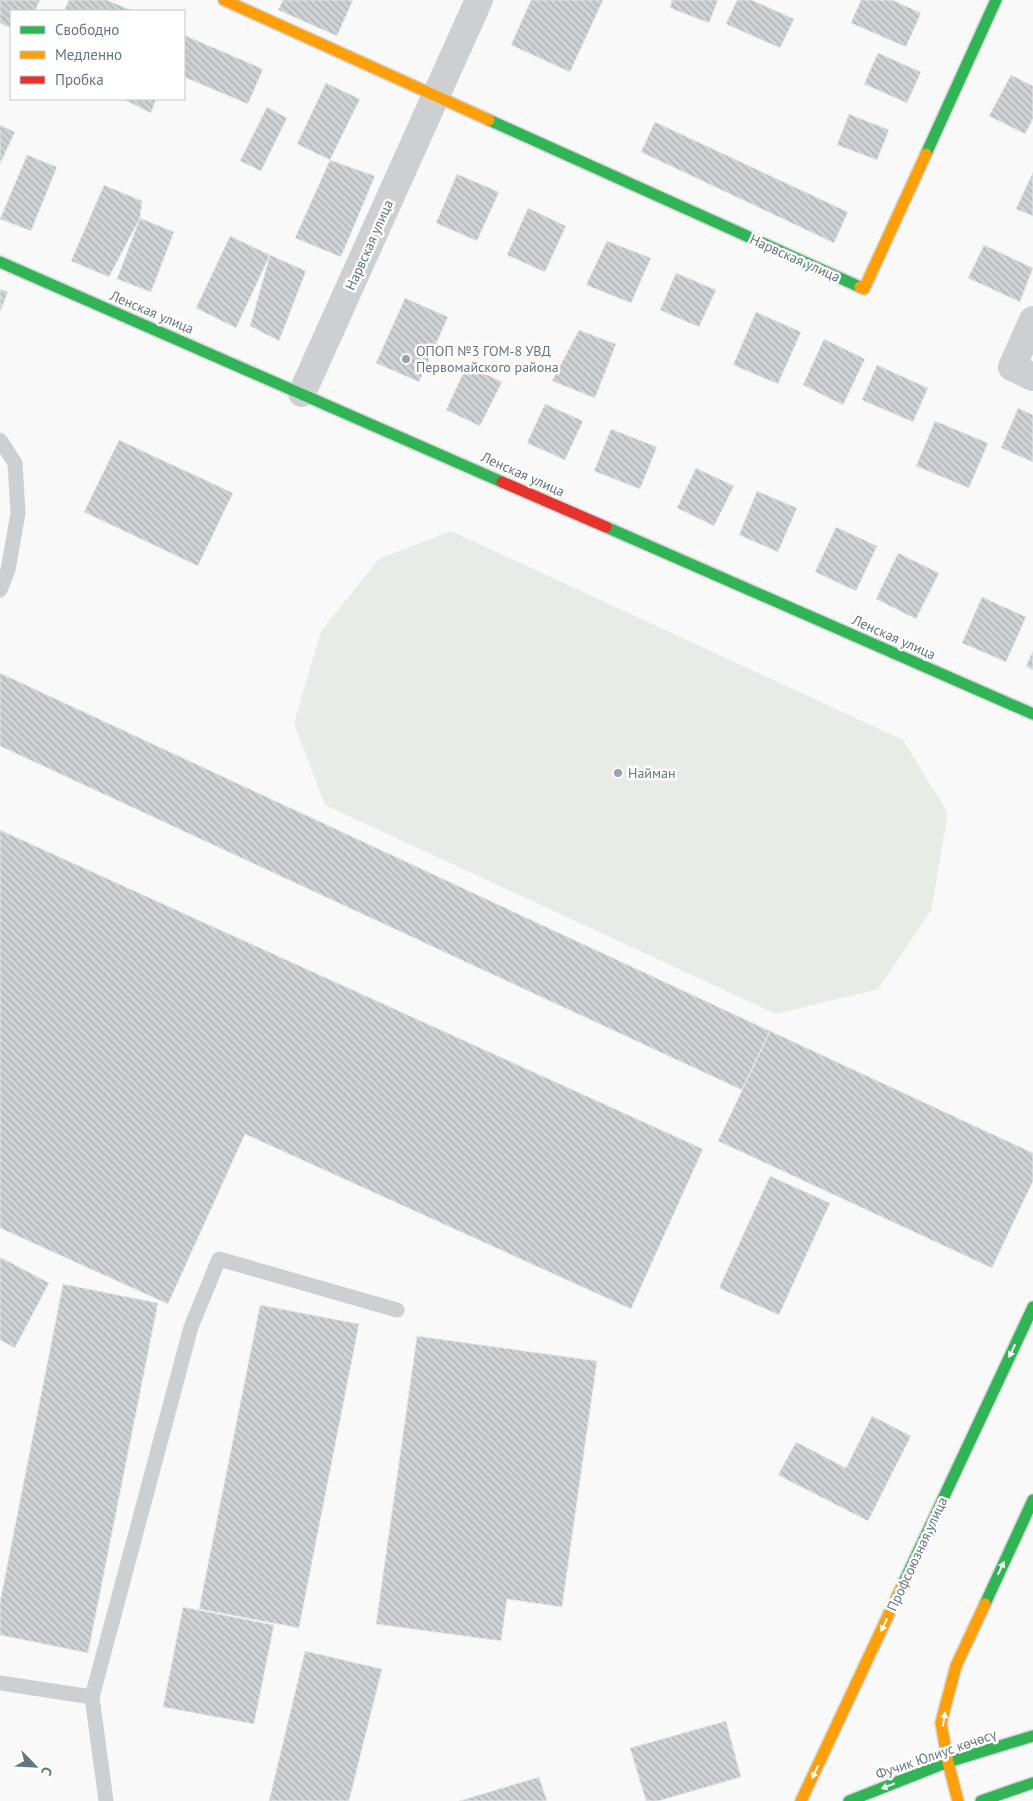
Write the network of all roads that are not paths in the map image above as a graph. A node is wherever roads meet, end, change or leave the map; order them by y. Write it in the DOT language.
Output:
graph roads {
  1 [pos="224,0"];
  2 [pos="479,0"];
  3 [pos="996,0"];
  4 [pos="436,96"];
  5 [pos="0,262"];
  6 [pos="1033,320"];
  7 [pos="1033,377"];
  8 [pos="302,393"];
  9 [pos="0,440"];
  10 [pos="0,590"];
  11 [pos="1033,714"];
  12 [pos="1033,1307"];
  13 [pos="397,1310"];
  14 [pos="1033,1500"];
  15 [pos="0,1683"];
  16 [pos="92,1697"];
  17 [pos="1033,1736"];
  18 [pos="948,1762"];
  19 [pos="1033,1783"];
  20 [pos="106,1801"];
  21 [pos="801,1801"];
  22 [pos="850,1801"];
  23 [pos="958,1801"];
  24 [pos="982,1801"];
  1 -- 4 [label="street, Нарвская улица"];
  2 -- 4 [label="street, Нарвская улица"];
  3 -- 4 [label="street, Нарвская улица"];
  4 -- 8 [label="street, Нарвская улица"];
  5 -- 8 [label="street, Ленская улица"];
  6 -- 7 [label="street"];
  8 -- 11 [label="street, Ленская улица"];
  9 -- 10 [label="lane"];
  12 -- 21 [label="street, Профсоюзная улица, one-way"];
  13 -- 16 [label="lane"];
  18 -- 14 [label="street, one-way"];
  15 -- 16 [label="lane"];
  16 -- 20 [label="lane"];
  17 -- 18 [label="street, Фучик Юлиус көчөсү"];
  18 -- 22 [label="street, Фучик Юлиус көчөсү, one-way"];
  18 -- 23 [label="street"];
  19 -- 24 [label="street"];
}
